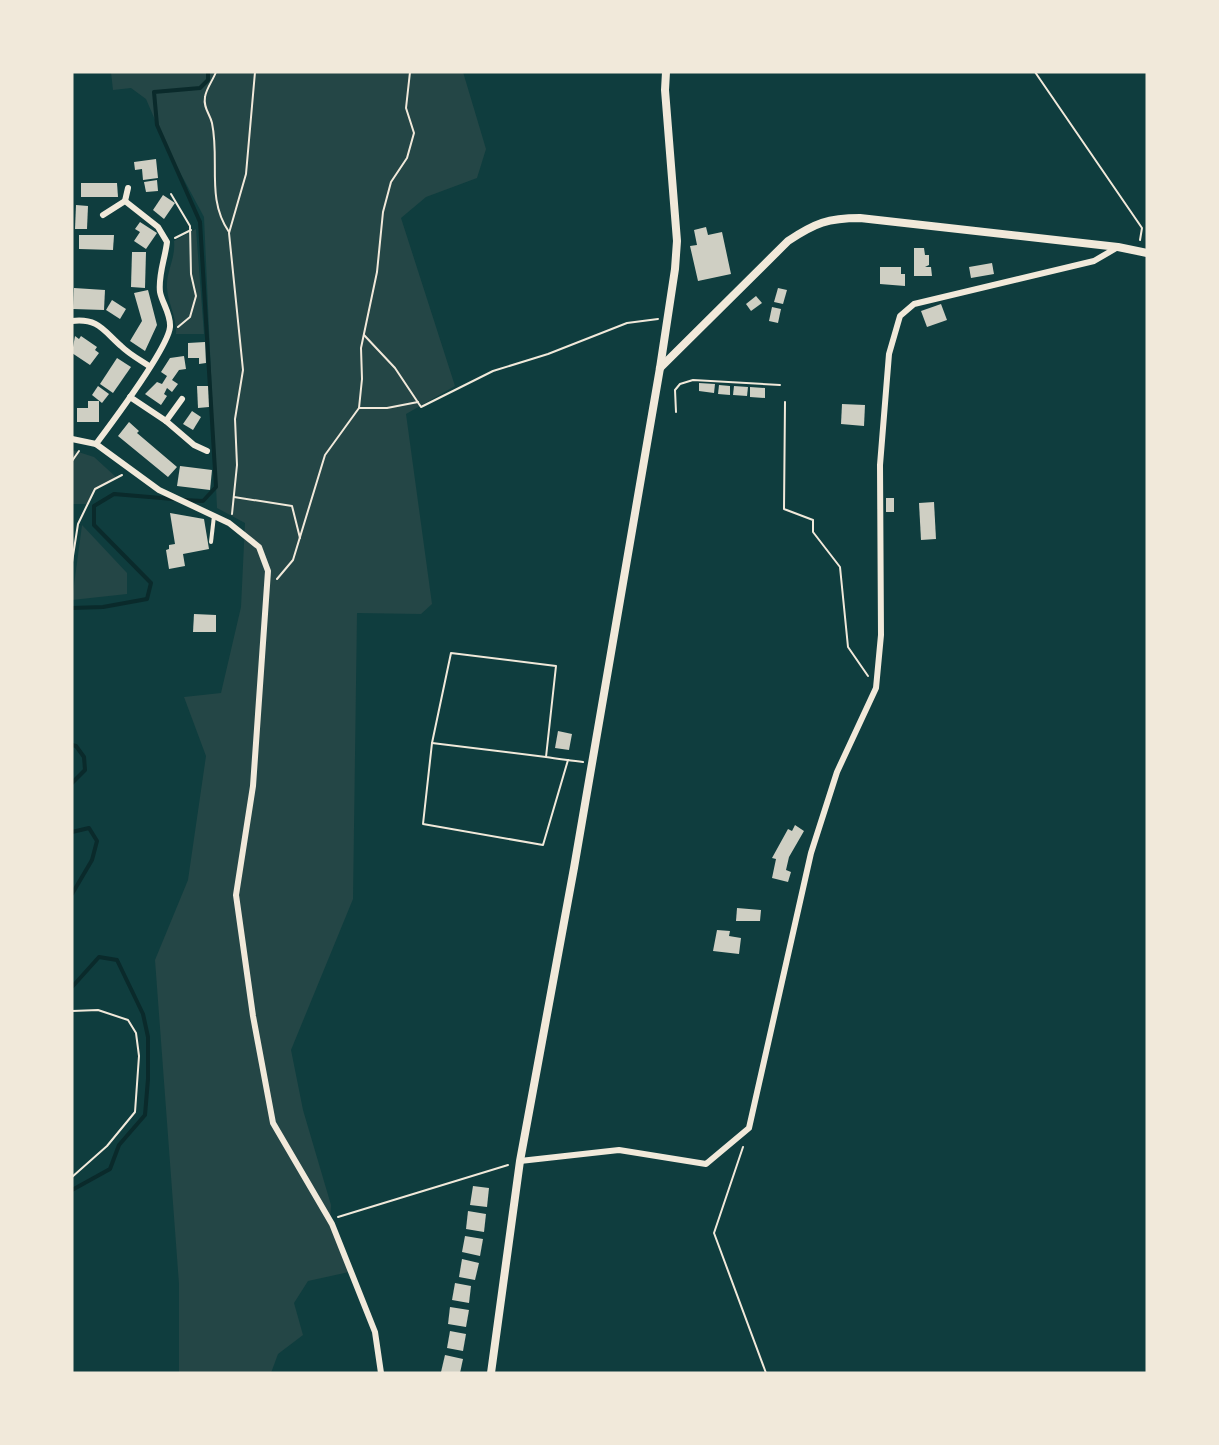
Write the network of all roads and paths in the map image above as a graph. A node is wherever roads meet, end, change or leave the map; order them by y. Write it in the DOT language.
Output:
graph roads {
  1 [pos="216,72"];
  2 [pos="255,72"];
  3 [pos="410,72"];
  4 [pos="666,72"];
  5 [pos="1035,72"];
  6 [pos="128,188"];
  7 [pos="171,194"];
  8 [pos="125,201"];
  9 [pos="103,215"];
  10 [pos="190,230"];
  11 [pos="229,233"];
  12 [pos="167,242"];
  13 [pos="1118,247"];
  14 [pos="1143,252"];
  15 [pos="667,319"];
  16 [pos="72,321"];
  17 [pos="170,327"];
  18 [pos="364,335"];
  19 [pos="149,366"];
  20 [pos="660,368"];
  21 [pos="780,385"];
  22 [pos="130,397"];
  23 [pos="182,399"];
  24 [pos="419,402"];
  25 [pos="785,402"];
  26 [pos="359,408"];
  27 [pos="676,412"];
  28 [pos="166,421"];
  29 [pos="72,439"];
  30 [pos="96,444"];
  31 [pos="207,451"];
  32 [pos="131,469"];
  33 [pos="234,497"];
  34 [pos="232,513"];
  35 [pos="214,515"];
  36 [pos="300,538"];
  37 [pos="211,542"];
  38 [pos="72,562"];
  39 [pos="267,590"];
  40 [pos="876,688"];
  41 [pos="432,742"];
  42 [pos="546,757"];
  43 [pos="568,760"];
  44 [pos="591,764"];
  45 [pos="72,1011"];
  46 [pos="749,1128"];
  47 [pos="520,1161"];
  48 [pos="72,1177"];
  49 [pos="330,1220"];
  50 [pos="381,1373"];
  51 [pos="491,1373"];
  52 [pos="766,1373"];
  1 -- 11 [label="path"];
  2 -- 11 [label="path"];
  3 -- 18 [label="path"];
  4 -- 15 [label="street"];
  5 -- 14 [label="path"];
  6 -- 8 [label="street"];
  7 -- 10 [label="path"];
  8 -- 9 [label="street"];
  8 -- 12 [label="street"];
  10 -- 12 [label="path"];
  10 -- 17 [label="path"];
  11 -- 33 [label="path"];
  12 -- 17 [label="street"];
  13 -- 14 [label="street"];
  13 -- 20 [label="street"];
  13 -- 40 [label="street"];
  15 -- 20 [label="street"];
  15 -- 24 [label="path"];
  16 -- 19 [label="street"];
  17 -- 19 [label="street"];
  18 -- 24 [label="path"];
  18 -- 26 [label="path"];
  19 -- 22 [label="street"];
  20 -- 44 [label="street"];
  21 -- 27 [label="path"];
  22 -- 28 [label="street"];
  22 -- 30 [label="street"];
  23 -- 28 [label="street"];
  24 -- 26 [label="path"];
  25 -- 40 [label="path"];
  26 -- 36 [label="path"];
  28 -- 31 [label="street"];
  29 -- 30 [label="street"];
  30 -- 32 [label="street"];
  32 -- 35 [label="street"];
  32 -- 38 [label="path"];
  33 -- 34 [label="path"];
  33 -- 36 [label="path"];
  35 -- 37 [label="lane"];
  35 -- 39 [label="street"];
  36 -- 39 [label="path"];
  39 -- 49 [label="street"];
  40 -- 46 [label="street"];
  41 -- 42 [label="path"];
  41 -- 42 [label="path"];
  41 -- 43 [label="path"];
  42 -- 43 [label="path"];
  43 -- 44 [label="path"];
  44 -- 47 [label="street"];
  45 -- 48 [label="path"];
  46 -- 47 [label="street"];
  46 -- 52 [label="path"];
  47 -- 49 [label="path"];
  47 -- 51 [label="street"];
  49 -- 50 [label="street"];
}
